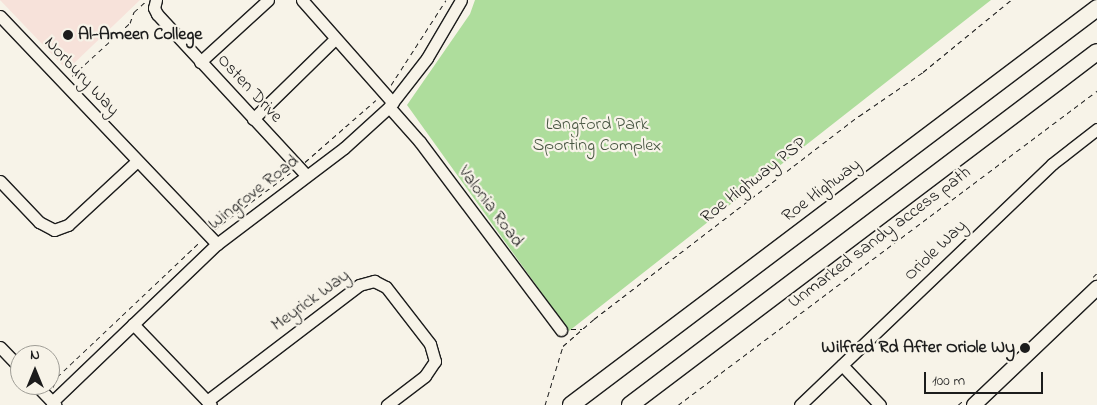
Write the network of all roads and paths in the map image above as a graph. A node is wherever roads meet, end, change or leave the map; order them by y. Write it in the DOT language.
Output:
graph roads {
  1 [pos="147,0"];
  2 [pos="156,0"];
  3 [pos="268,0"];
  4 [pos="302,0"];
  5 [pos="446,0"];
  6 [pos="461,0"];
  7 [pos="1010,0"];
  8 [pos="1097,8"];
  9 [pos="0,16"];
  10 [pos="335,39"];
  11 [pos="1097,52"];
  12 [pos="200,62"];
  13 [pos="64,84"];
  14 [pos="1097,91"];
  15 [pos="383,93"];
  16 [pos="391,105"];
  17 [pos="253,119"];
  18 [pos="1097,129"];
  19 [pos="137,161"];
  20 [pos="302,171"];
  21 [pos="0,182"];
  22 [pos="208,235"];
  23 [pos="217,244"];
  24 [pos="1097,288"];
  25 [pos="133,324"];
  26 [pos="583,329"];
  27 [pos="561,330"];
  28 [pos="0,347"];
  29 [pos="10,358"];
  30 [pos="842,365"];
  31 [pos="55,401"];
  32 [pos="209,403"];
  33 [pos="387,405"];
  34 [pos="545,405"];
  35 [pos="571,405"];
  36 [pos="630,405"];
  37 [pos="678,405"];
  38 [pos="800,405"];
  39 [pos="880,405"];
  40 [pos="974,405"];
  1 -- 13 [label="path"];
  2 -- 12 [label="street, Osten Drive"];
  3 -- 12 [label="street"];
  4 -- 10 [label="street, Valonia Road"];
  5 -- 15 [label="path"];
  6 -- 16 [label="street, Wingrove Road"];
  7 -- 26 [label="path, Roe Highway PSP"];
  8 -- 35 [label="highway, Roe Highway"];
  9 -- 13 [label="street, Norbury Way"];
  10 -- 15 [label="street, Valonia Road"];
  10 -- 17 [label="street"];
  11 -- 36 [label="highway"];
  12 -- 17 [label="street, Osten Drive"];
  13 -- 19 [label="street, Norbury Way"];
  14 -- 37 [label="path, Unmarked sandy access path"];
  15 -- 16 [label="street, Valonia Road"];
  15 -- 20 [label="path"];
  16 -- 20 [label="street, Wingrove Road"];
  16 -- 27 [label="street, Valonia Road"];
  17 -- 20 [label="street, Osten Drive"];
  18 -- 30 [label="street, Oriole Way"];
  19 -- 21 [label="street"];
  19 -- 22 [label="street, Norbury Way"];
  20 -- 22 [label="path"];
  20 -- 23 [label="street, Wingrove Road"];
  22 -- 23 [label="street, Norbury Way"];
  22 -- 31 [label="path"];
  23 -- 25 [label="street, Wingrove Road"];
  24 -- 40 [label="main road"];
  25 -- 31 [label="street, Wingrove Road"];
  25 -- 32 [label="street, Meyrick Way"];
  26 -- 27 [label="path"];
  26 -- 34 [label="path, Roe Highway PSP"];
  28 -- 29 [label="street"];
  30 -- 38 [label="street, Oriole Way"];
  30 -- 39 [label="street"];
  32 -- 33 [label="street, Meyrick Way"];
}
